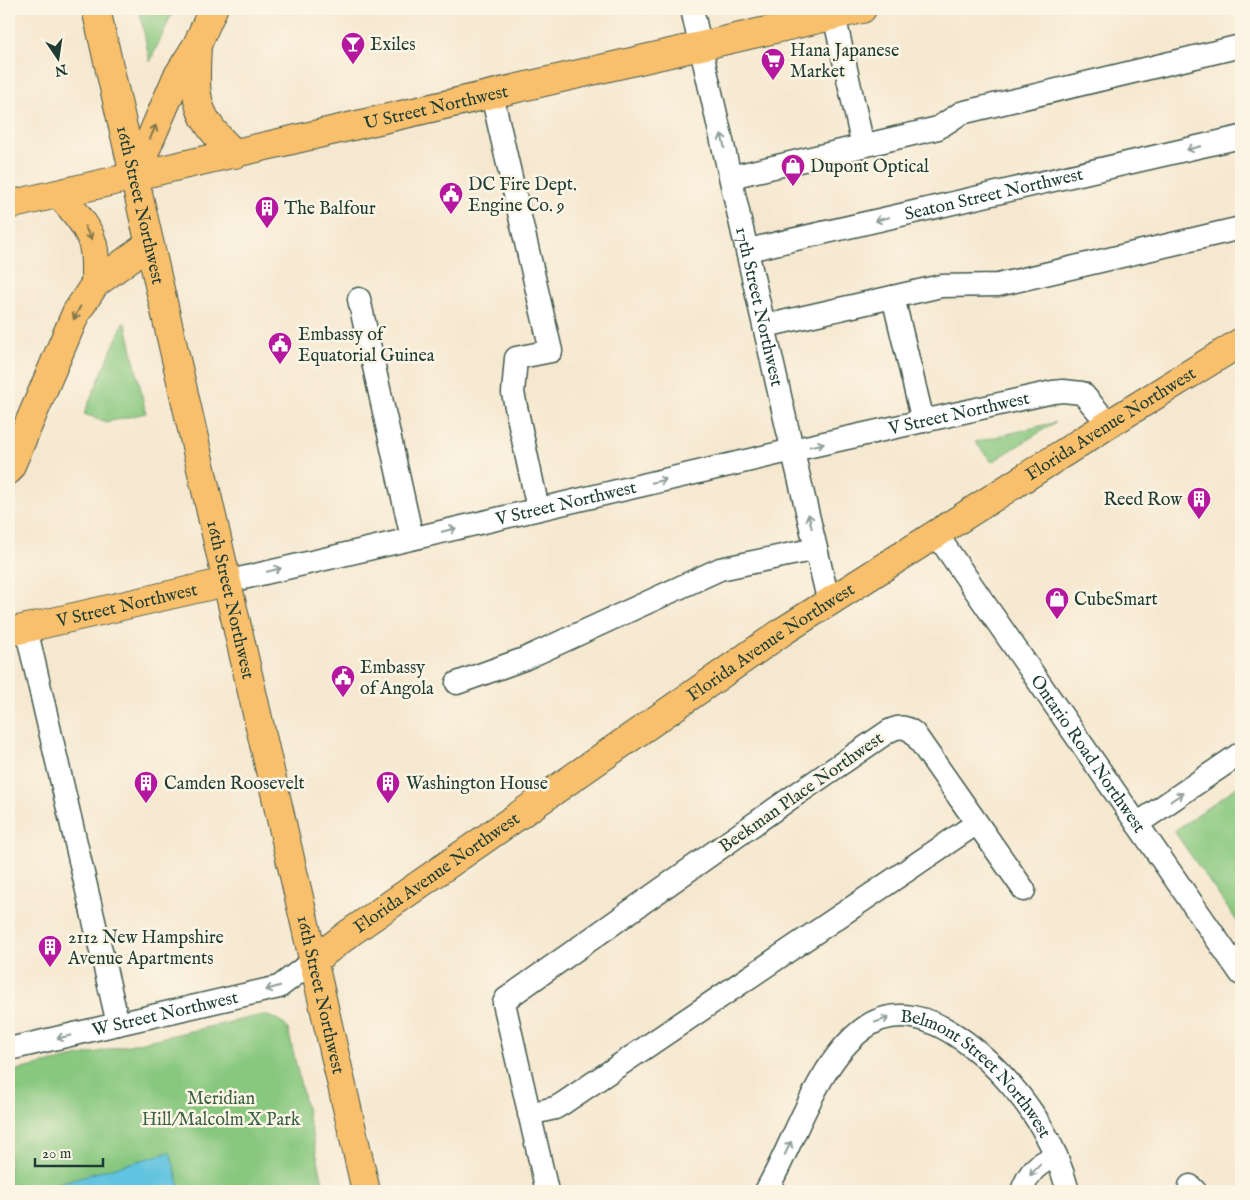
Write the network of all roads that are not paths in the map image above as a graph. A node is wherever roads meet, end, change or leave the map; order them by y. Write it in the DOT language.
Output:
graph roads {
  1 [pos="96,9"];
  2 [pos="213,9"];
  3 [pos="692,9"];
  4 [pos="862,9"];
  5 [pos="834,15"];
  6 [pos="197,45"];
  7 [pos="701,46"];
  8 [pos="1241,46"];
  9 [pos="492,95"];
  10 [pos="1241,137"];
  11 [pos="863,146"];
  12 [pos="235,154"];
  13 [pos="134,177"];
  14 [pos="731,177"];
  15 [pos="59,194"];
  16 [pos="9,205"];
  17 [pos="1241,228"];
  18 [pos="149,244"];
  19 [pos="748,250"];
  20 [pos="95,284"];
  21 [pos="893,297"];
  22 [pos="360,299"];
  23 [pos="765,326"];
  24 [pos="1241,342"];
  25 [pos="923,421"];
  26 [pos="1110,424"];
  27 [pos="793,450"];
  28 [pos="9,470"];
  29 [pos="538,509"];
  30 [pos="936,535"];
  31 [pos="412,538"];
  32 [pos="816,548"];
  33 [pos="226,582"];
  34 [pos="829,603"];
  35 [pos="17,630"];
  36 [pos="456,683"];
  37 [pos="1241,754"];
  38 [pos="977,822"];
  39 [pos="1137,824"];
  40 [pos="1024,890"];
  41 [pos="313,961"];
  42 [pos="1241,974"];
  43 [pos="118,1024"];
  44 [pos="9,1050"];
  45 [pos="529,1114"];
  46 [pos="1056,1156"];
  47 [pos="366,1191"];
  48 [pos="547,1191"];
  49 [pos="766,1191"];
  50 [pos="1022,1191"];
  51 [pos="1068,1191"];
  1 -- 13 [label="main road, 16th Street Northwest"];
  2 -- 6 [label="main road"];
  3 -- 7 [label="street, 17th Street Northwest"];
  4 -- 5 [label="main road, U Street Northwest"];
  5 -- 7 [label="main road, U Street Northwest"];
  5 -- 11 [label="street"];
  6 -- 12 [label="main road"];
  13 -- 6 [label="main road, one-way"];
  7 -- 9 [label="main road, U Street Northwest"];
  14 -- 7 [label="street, 17th Street Northwest, one-way"];
  8 -- 11 [label="street"];
  9 -- 12 [label="main road, U Street Northwest"];
  9 -- 29 [label="street"];
  10 -- 19 [label="street, Seaton Street Northwest, one-way"];
  11 -- 14 [label="street"];
  12 -- 13 [label="main road, U Street Northwest"];
  13 -- 15 [label="main road, U Street Northwest"];
  13 -- 18 [label="main road, 16th Street Northwest"];
  14 -- 19 [label="street, 17th Street Northwest"];
  15 -- 16 [label="main road, U Street Northwest"];
  15 -- 20 [label="main road, one-way"];
  17 -- 21 [label="street"];
  18 -- 20 [label="main road"];
  18 -- 33 [label="main road, 16th Street Northwest"];
  19 -- 23 [label="street, 17th Street Northwest"];
  20 -- 28 [label="main road, one-way"];
  21 -- 23 [label="street"];
  21 -- 25 [label="street"];
  22 -- 31 [label="street"];
  23 -- 27 [label="street, 17th Street Northwest"];
  24 -- 26 [label="main road, Florida Avenue Northwest"];
  25 -- 26 [label="street, V Street Northwest"];
  27 -- 25 [label="street, V Street Northwest, one-way"];
  26 -- 30 [label="main road, Florida Avenue Northwest"];
  29 -- 27 [label="street, V Street Northwest, one-way"];
  32 -- 27 [label="street, 17th Street Northwest, one-way"];
  31 -- 29 [label="street, V Street Northwest, one-way"];
  30 -- 34 [label="main road, Florida Avenue Northwest"];
  30 -- 39 [label="street, Ontario Road Northwest"];
  33 -- 31 [label="street, V Street Northwest, one-way"];
  32 -- 34 [label="street, 17th Street Northwest"];
  32 -- 36 [label="street"];
  33 -- 35 [label="main road, V Street Northwest"];
  33 -- 41 [label="main road, 16th Street Northwest"];
  34 -- 41 [label="main road, Florida Avenue Northwest"];
  35 -- 43 [label="street"];
  39 -- 37 [label="street, one-way"];
  38 -- 40 [label="street"];
  38 -- 45 [label="street"];
  38 -- 45 [label="street, Beekman Place Northwest"];
  39 -- 42 [label="street, Ontario Road Northwest"];
  41 -- 43 [label="street, W Street Northwest, one-way"];
  41 -- 47 [label="main road, 16th Street Northwest"];
  43 -- 44 [label="street, W Street Northwest, one-way"];
  45 -- 48 [label="street, Beekman Place Northwest"];
  49 -- 46 [label="street, Belmont Street Northwest, one-way"];
  46 -- 50 [label="street, one-way"];
  46 -- 51 [label="street"];
}
